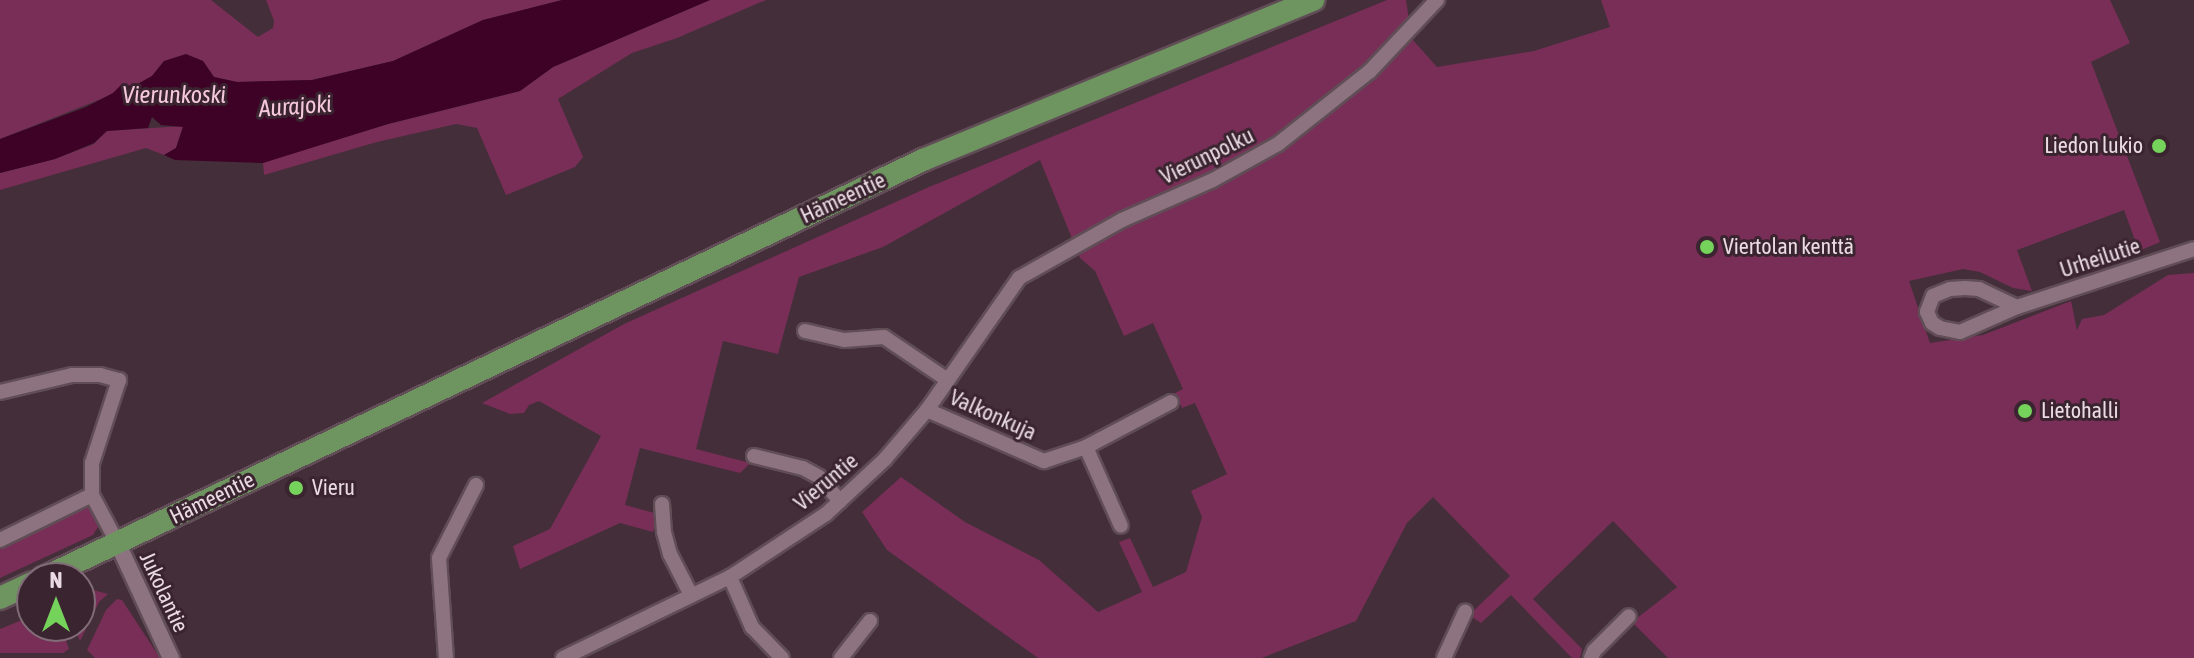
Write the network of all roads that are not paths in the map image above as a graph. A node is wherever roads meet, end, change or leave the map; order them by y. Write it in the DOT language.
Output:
graph roads {
  1 [pos="1314,0"];
  2 [pos="1437,0"];
  3 [pos="2194,249"];
  4 [pos="1051,262"];
  5 [pos="2017,307"];
  6 [pos="805,331"];
  7 [pos="946,379"];
  8 [pos="0,392"];
  9 [pos="1171,402"];
  10 [pos="927,410"];
  11 [pos="1086,447"];
  12 [pos="754,456"];
  13 [pos="476,485"];
  14 [pos="92,495"];
  15 [pos="840,501"];
  16 [pos="662,504"];
  17 [pos="1121,526"];
  18 [pos="0,540"];
  19 [pos="121,551"];
  20 [pos="89,562"];
  21 [pos="96,567"];
  22 [pos="730,577"];
  23 [pos="691,595"];
  24 [pos="1465,612"];
  25 [pos="1629,616"];
  26 [pos="870,621"];
  27 [pos="768,644"];
  28 [pos="171,658"];
  29 [pos="446,658"];
  30 [pos="563,658"];
  31 [pos="759,658"];
  32 [pos="782,658"];
  33 [pos="841,658"];
  34 [pos="1444,658"];
  35 [pos="1591,658"];
  1 -- 19 [label="highway, Hämeentie"];
  2 -- 4 [label="street, Vierunpolku"];
  3 -- 5 [label="street, Urheilutie"];
  4 -- 7 [label="street, Vieruntie"];
  5 -- 5 [label="street, Urheilutie"];
  6 -- 7 [label="street"];
  7 -- 10 [label="street, Vieruntie"];
  8 -- 14 [label="street"];
  9 -- 11 [label="street, Valkonkuja"];
  10 -- 11 [label="street, Valkonkuja"];
  10 -- 15 [label="street, Vieruntie"];
  11 -- 17 [label="street"];
  12 -- 15 [label="street"];
  13 -- 29 [label="street"];
  14 -- 18 [label="street"];
  14 -- 19 [label="street"];
  15 -- 22 [label="street, Vieruntie"];
  16 -- 23 [label="street"];
  19 -- 20 [label="highway, Hämeentie"];
  19 -- 21 [label="highway, Hämeentie"];
  19 -- 28 [label="street, Jukolantie"];
  22 -- 23 [label="street, Vieruntie"];
  22 -- 27 [label="street"];
  23 -- 30 [label="street, Vieruntie"];
  24 -- 34 [label="street"];
  25 -- 35 [label="street"];
  26 -- 33 [label="street"];
  27 -- 31 [label="street"];
  27 -- 32 [label="street"];
}
